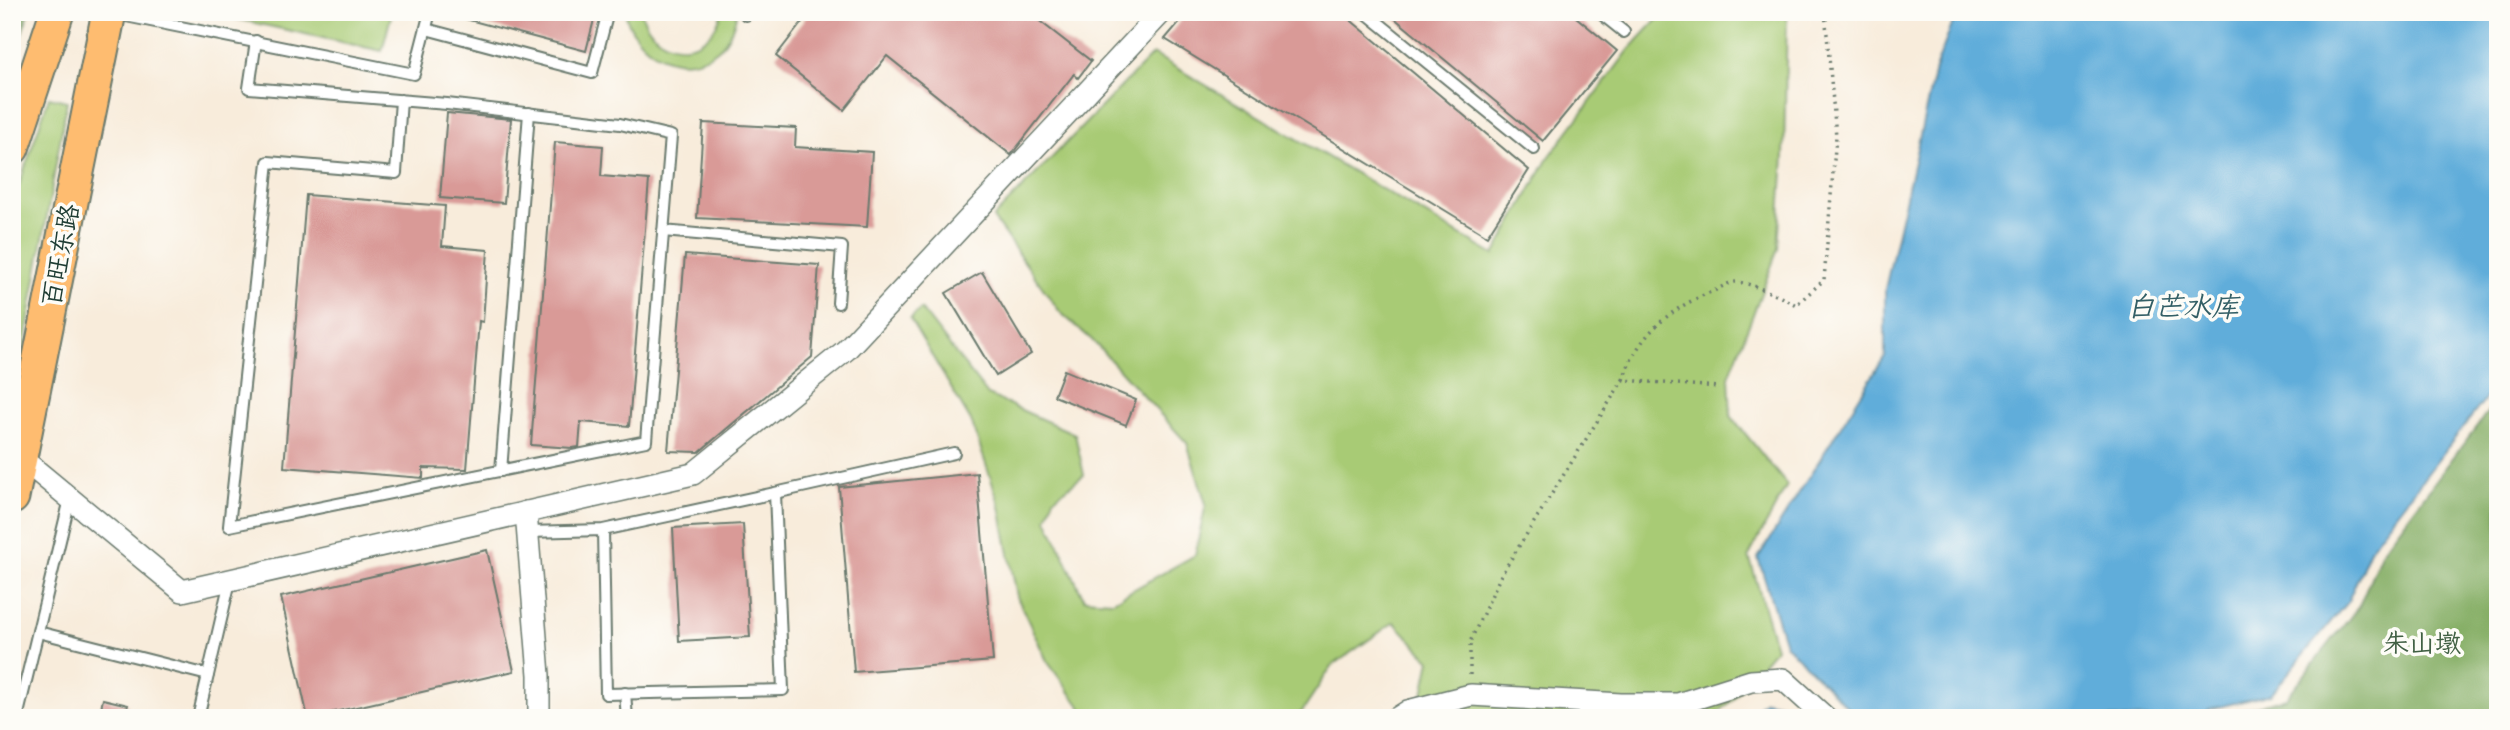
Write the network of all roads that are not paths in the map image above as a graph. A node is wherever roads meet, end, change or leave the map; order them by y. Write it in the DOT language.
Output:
graph roads {
  1 [pos="58,12"];
  2 [pos="109,12"];
  3 [pos="430,12"];
  4 [pos="608,12"];
  5 [pos="1161,12"];
  6 [pos="1365,12"];
  7 [pos="1599,12"];
  8 [pos="426,29"];
  9 [pos="1624,32"];
  10 [pos="256,41"];
  11 [pos="401,100"];
  12 [pos="529,113"];
  13 [pos="12,148"];
  14 [pos="1534,149"];
  15 [pos="663,231"];
  16 [pos="838,303"];
  17 [pos="954,453"];
  18 [pos="20,457"];
  19 [pos="500,471"];
  20 [pos="775,493"];
  21 [pos="12,497"];
  22 [pos="70,499"];
  23 [pos="527,522"];
  24 [pos="603,530"];
  25 [pos="230,580"];
  26 [pos="38,632"];
  27 [pos="208,675"];
  28 [pos="625,694"];
  29 [pos="17,718"];
  30 [pos="198,718"];
  31 [pos="539,718"];
  32 [pos="627,718"];
  33 [pos="1397,718"];
  34 [pos="1826,718"];
  1 -- 2 [label="main road"];
  1 -- 13 [label="main road"];
  2 -- 10 [label="lane"];
  2 -- 18 [label="main road, 百旺东路"];
  3 -- 8 [label="lane"];
  4 -- 8 [label="lane"];
  5 -- 23 [label="street"];
  6 -- 14 [label="lane"];
  7 -- 9 [label="lane"];
  8 -- 10 [label="lane"];
  10 -- 11 [label="lane"];
  11 -- 12 [label="lane"];
  11 -- 19 [label="lane"];
  12 -- 15 [label="lane"];
  12 -- 19 [label="lane"];
  15 -- 16 [label="lane"];
  15 -- 19 [label="lane"];
  17 -- 20 [label="lane"];
  18 -- 21 [label="main road, 百旺东路"];
  18 -- 22 [label="street"];
  20 -- 24 [label="lane"];
  20 -- 28 [label="lane"];
  22 -- 25 [label="street"];
  22 -- 26 [label="lane"];
  23 -- 24 [label="lane"];
  23 -- 25 [label="street"];
  23 -- 31 [label="street"];
  24 -- 28 [label="lane"];
  25 -- 27 [label="lane"];
  26 -- 27 [label="lane"];
  26 -- 29 [label="lane"];
  27 -- 30 [label="lane"];
  28 -- 32 [label="lane"];
  33 -- 34 [label="street"];
}
